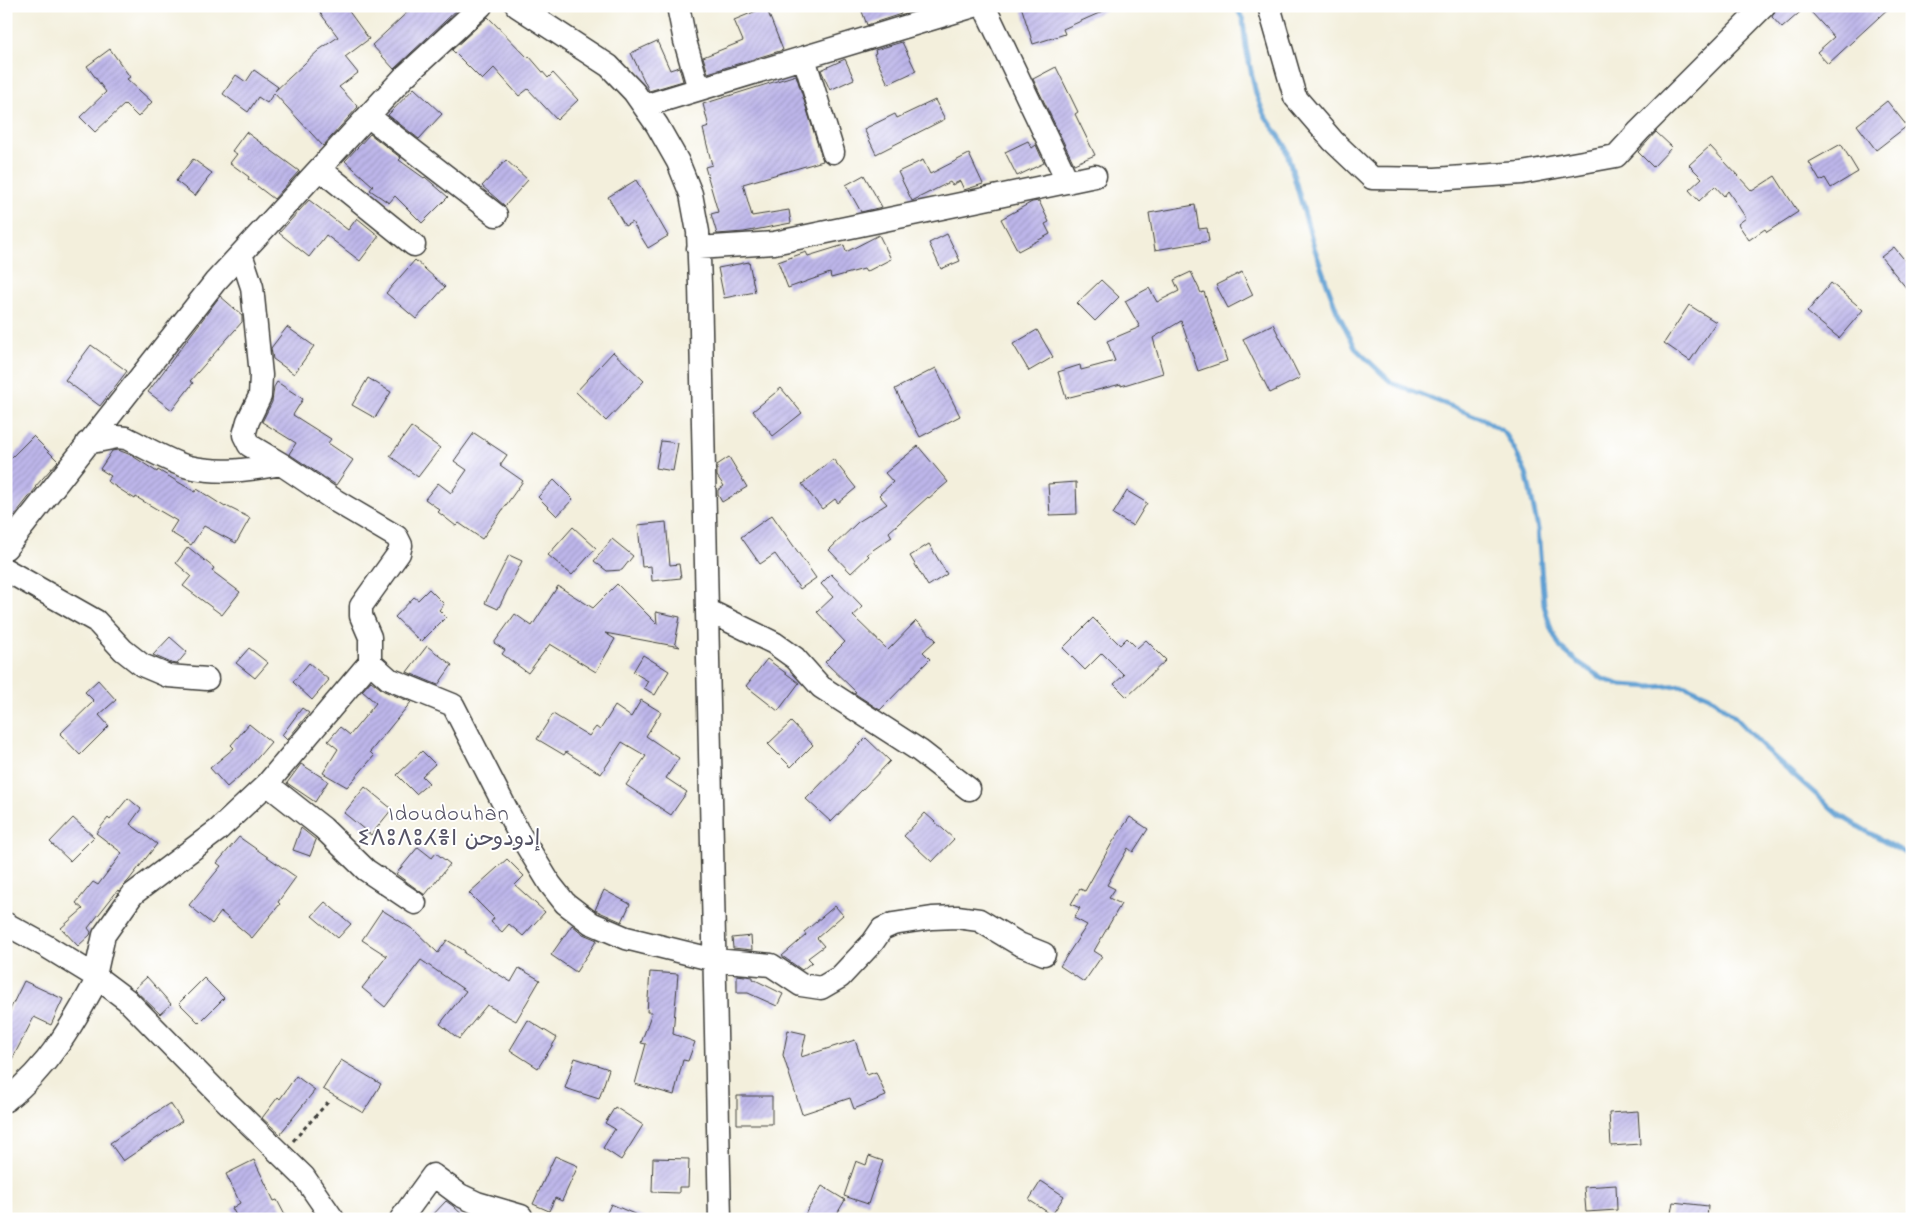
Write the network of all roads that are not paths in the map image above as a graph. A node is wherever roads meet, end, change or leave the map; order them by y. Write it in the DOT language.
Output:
graph roads {
  1 [pos="482,6"];
  2 [pos="517,6"];
  3 [pos="678,6"];
  4 [pos="974,6"];
  5 [pos="984,6"];
  6 [pos="1269,6"];
  7 [pos="1764,6"];
  8 [pos="804,58"];
  9 [pos="699,90"];
  10 [pos="644,106"];
  11 [pos="368,116"];
  12 [pos="833,152"];
  13 [pos="320,169"];
  14 [pos="1094,176"];
  15 [pos="1068,182"];
  16 [pos="496,215"];
  17 [pos="414,245"];
  18 [pos="698,248"];
  19 [pos="241,254"];
  20 [pos="87,443"];
  21 [pos="281,464"];
  22 [pos="6,548"];
  23 [pos="6,570"];
  24 [pos="707,610"];
  25 [pos="370,662"];
  26 [pos="207,679"];
  27 [pos="266,784"];
  28 [pos="970,789"];
  29 [pos="415,903"];
  30 [pos="6,924"];
  31 [pos="1044,954"];
  32 [pos="715,960"];
  33 [pos="97,977"];
  34 [pos="6,1100"];
  35 [pos="521,1216"];
  36 [pos="333,1219"];
  37 [pos="401,1219"];
  38 [pos="720,1219"];
  1 -- 11 [label="street"];
  2 -- 10 [label="street"];
  3 -- 9 [label="street"];
  4 -- 8 [label="street"];
  5 -- 15 [label="street"];
  6 -- 7 [label="street"];
  8 -- 9 [label="street"];
  8 -- 12 [label="street"];
  9 -- 10 [label="street"];
  10 -- 18 [label="street"];
  11 -- 13 [label="street"];
  11 -- 16 [label="street"];
  13 -- 17 [label="street"];
  13 -- 19 [label="street"];
  14 -- 15 [label="street"];
  15 -- 18 [label="street"];
  18 -- 24 [label="street"];
  19 -- 20 [label="street"];
  19 -- 21 [label="street"];
  20 -- 21 [label="street"];
  20 -- 22 [label="street"];
  21 -- 25 [label="street"];
  23 -- 26 [label="street"];
  24 -- 28 [label="street"];
  24 -- 32 [label="street"];
  25 -- 27 [label="street"];
  25 -- 32 [label="street"];
  27 -- 29 [label="street"];
  27 -- 33 [label="street"];
  30 -- 33 [label="street"];
  31 -- 32 [label="street"];
  32 -- 38 [label="street"];
  33 -- 34 [label="street"];
  33 -- 36 [label="street"];
  35 -- 37 [label="street"];
}
